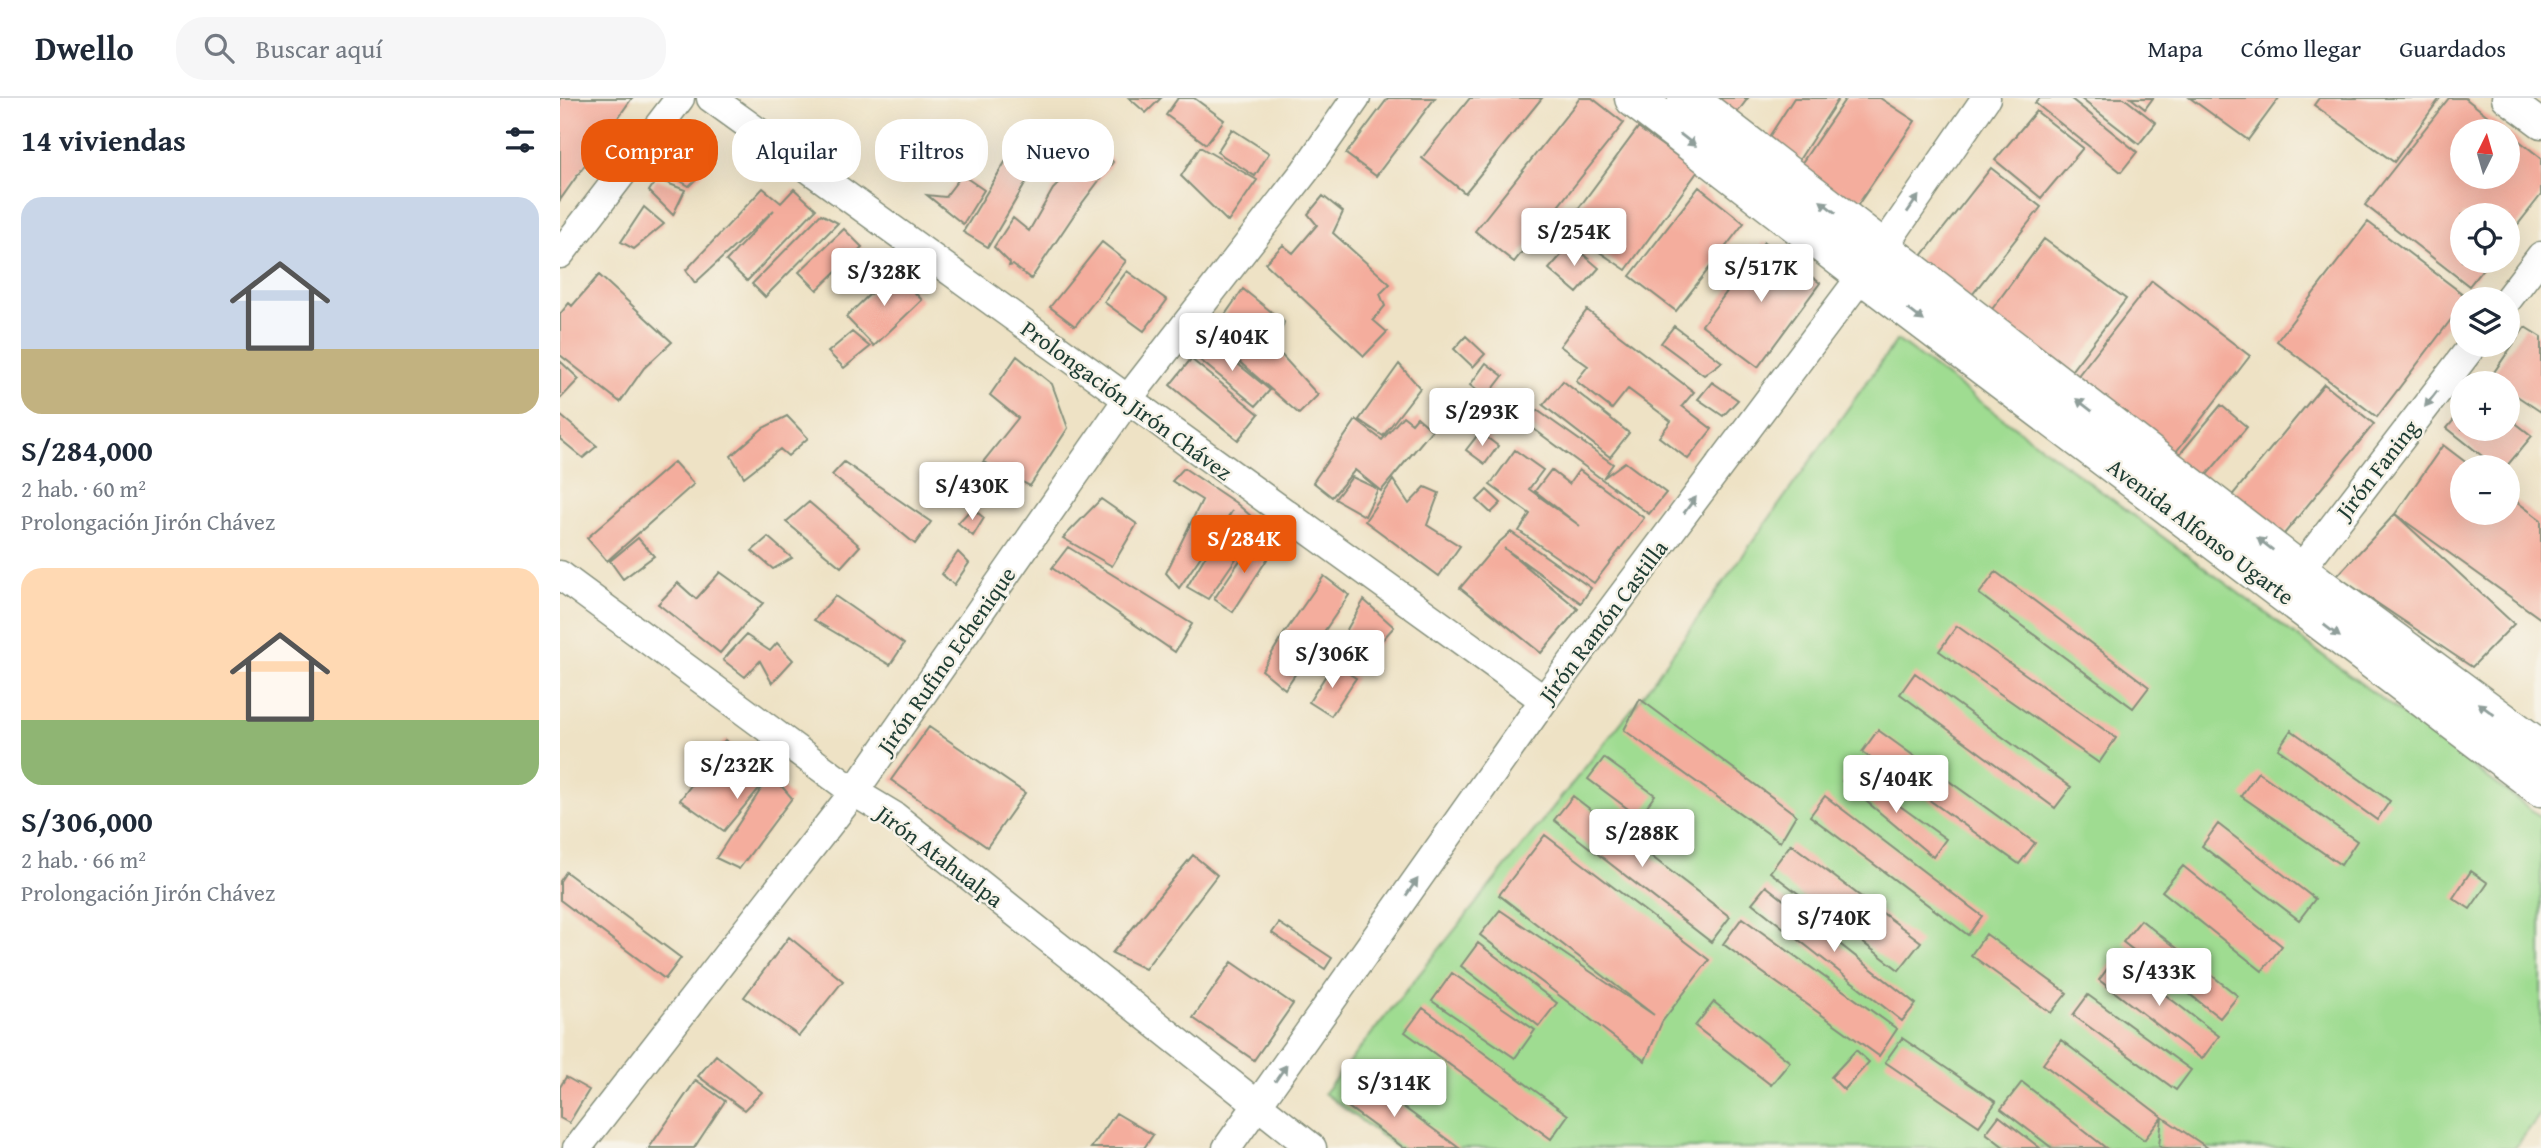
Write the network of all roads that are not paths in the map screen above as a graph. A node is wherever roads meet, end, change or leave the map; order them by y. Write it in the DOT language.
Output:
graph roads {
  1 [pos="680,98"];
  2 [pos="711,98"];
  3 [pos="1356,98"];
  4 [pos="1634,98"];
  5 [pos="1687,98"];
  6 [pos="1986,98"];
  7 [pos="2506,98"];
  8 [pos="2541,124"];
  9 [pos="560,254"];
  10 [pos="2541,256"];
  11 [pos="1872,262"];
  12 [pos="2517,287"];
  13 [pos="2464,357"];
  14 [pos="1127,400"];
  15 [pos="560,575"];
  16 [pos="2291,582"];
  17 [pos="1544,700"];
  18 [pos="2541,750"];
  19 [pos="2541,788"];
  20 [pos="854,792"];
  21 [pos="1257,1107"];
  22 [pos="577,1148"];
  23 [pos="1227,1148"];
  24 [pos="1311,1148"];
  1 -- 9 [label="street"];
  2 -- 14 [label="street, Prolongación Jirón Chávez"];
  3 -- 14 [label="street, Jirón Rufino Echenique"];
  4 -- 11 [label="main road, one-way"];
  11 -- 5 [label="main road, one-way"];
  11 -- 6 [label="street, Jirón Ramón Castilla, one-way"];
  7 -- 8 [label="street"];
  10 -- 12 [label="street"];
  11 -- 16 [label="main road, Avenida Alfonso Ugarte"];
  17 -- 11 [label="street, Jirón Ramón Castilla, one-way"];
  13 -- 16 [label="street, Jirón Faning, one-way"];
  14 -- 17 [label="street, Prolongación Jirón Chávez"];
  14 -- 20 [label="street, Jirón Rufino Echenique"];
  15 -- 20 [label="street, Jirón Atahualpa"];
  18 -- 16 [label="main road, Avenida Alfonso Ugarte, one-way"];
  16 -- 19 [label="main road, Avenida Alfonso Ugarte, one-way"];
  21 -- 17 [label="street, Jirón Ramón Castilla, one-way"];
  20 -- 21 [label="street, Jirón Atahualpa"];
  20 -- 22 [label="street, Jirón Rufino Echenique"];
  21 -- 23 [label="street, Jirón Ramón Castilla"];
  21 -- 24 [label="street, Jirón Atahualpa"];
}
